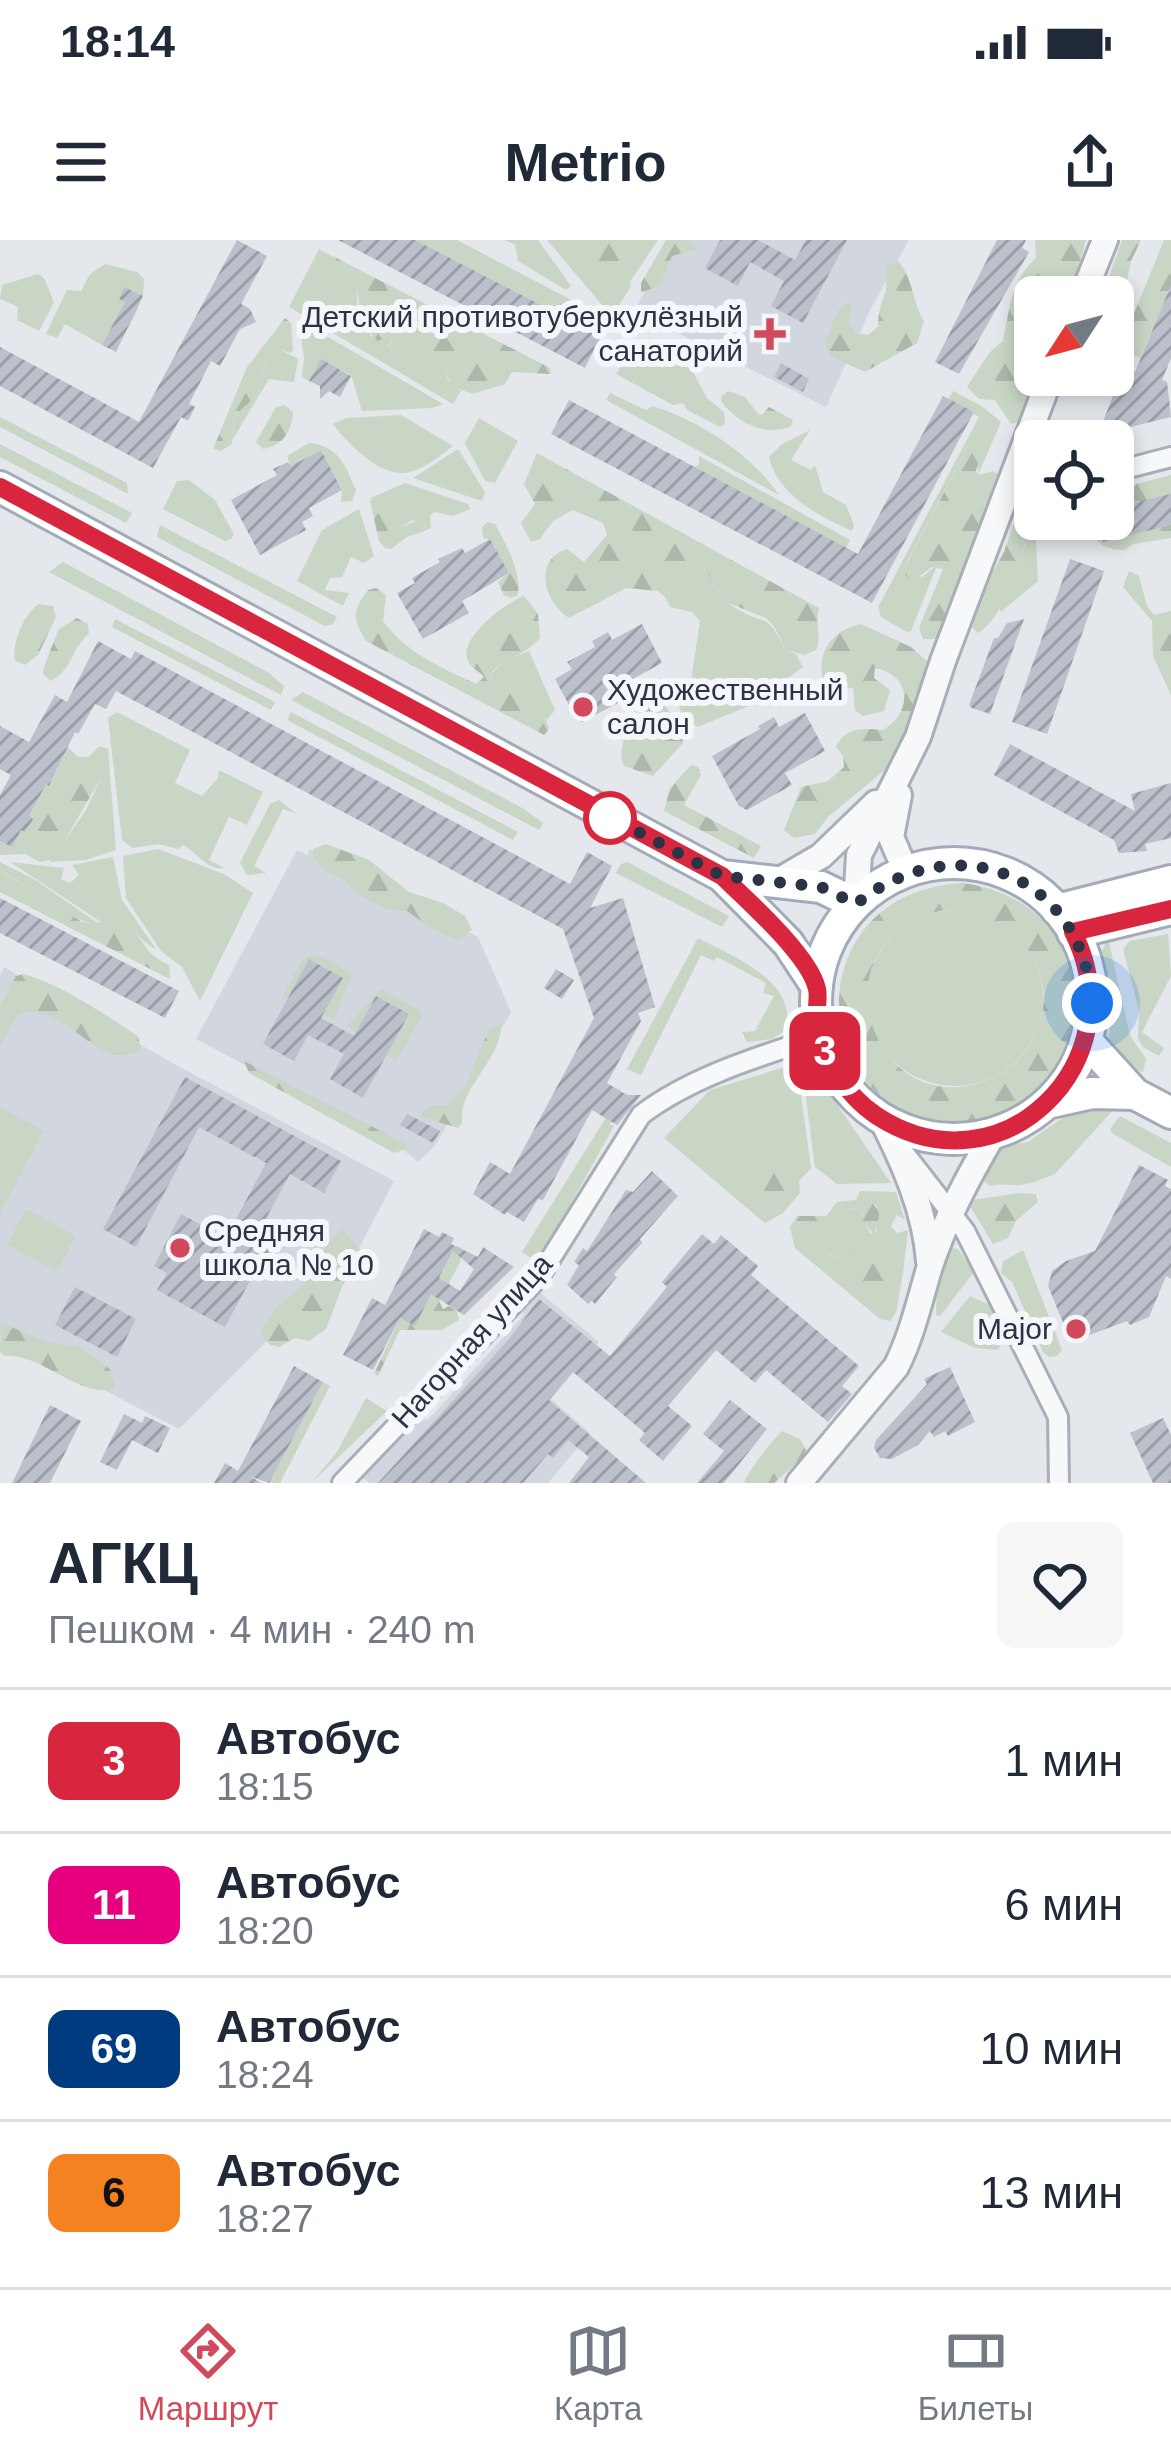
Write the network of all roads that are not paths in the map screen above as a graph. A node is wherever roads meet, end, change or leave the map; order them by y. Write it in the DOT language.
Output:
graph roads {
  1 [pos="1105,240"];
  2 [pos="1090,276"];
  3 [pos="1171,457"];
  4 [pos="1134,467"];
  5 [pos="0,487"];
  6 [pos="1014,491"];
  7 [pos="904,769"];
  8 [pos="906,872"];
  9 [pos="722,876"];
  10 [pos="1171,881"];
  11 [pos="773,884"];
  12 [pos="856,904"];
  13 [pos="1171,909"];
  14 [pos="1065,921"];
  15 [pos="817,987"];
  16 [pos="820,1036"];
  17 [pos="1086,1040"];
  18 [pos="1135,1094"];
  19 [pos="1047,1103"];
  20 [pos="1171,1113"];
  21 [pos="886,1128"];
  22 [pos="994,1133"];
  23 [pos="952,1210"];
  24 [pos="929,1269"];
  25 [pos="342,1483"];
  26 [pos="799,1483"];
  27 [pos="1059,1483"];
  1 -- 2 [label="street"];
  3 -- 4 [label="street"];
  5 -- 9 [label="main road"];
  6 -- 7 [label="street"];
  7 -- 8 [label="street"];
  7 -- 11 [label="street"];
  7 -- 12 [label="street"];
  8 -- 12 [label="main road"];
  8 -- 14 [label="main road"];
  9 -- 11 [label="main road"];
  9 -- 15 [label="main road"];
  10 -- 14 [label="main road"];
  11 -- 12 [label="main road"];
  12 -- 15 [label="main road"];
  13 -- 14 [label="main road"];
  14 -- 17 [label="main road"];
  15 -- 16 [label="main road"];
  16 -- 21 [label="main road"];
  16 -- 25 [label="street, Нагорная улица"];
  17 -- 18 [label="main road"];
  17 -- 19 [label="main road"];
  18 -- 19 [label="main road"];
  18 -- 20 [label="main road"];
  19 -- 22 [label="main road"];
  21 -- 22 [label="main road"];
  21 -- 23 [label="street"];
  21 -- 24 [label="street"];
  22 -- 23 [label="street"];
  23 -- 24 [label="street"];
  23 -- 27 [label="street"];
  24 -- 26 [label="street"];
}
